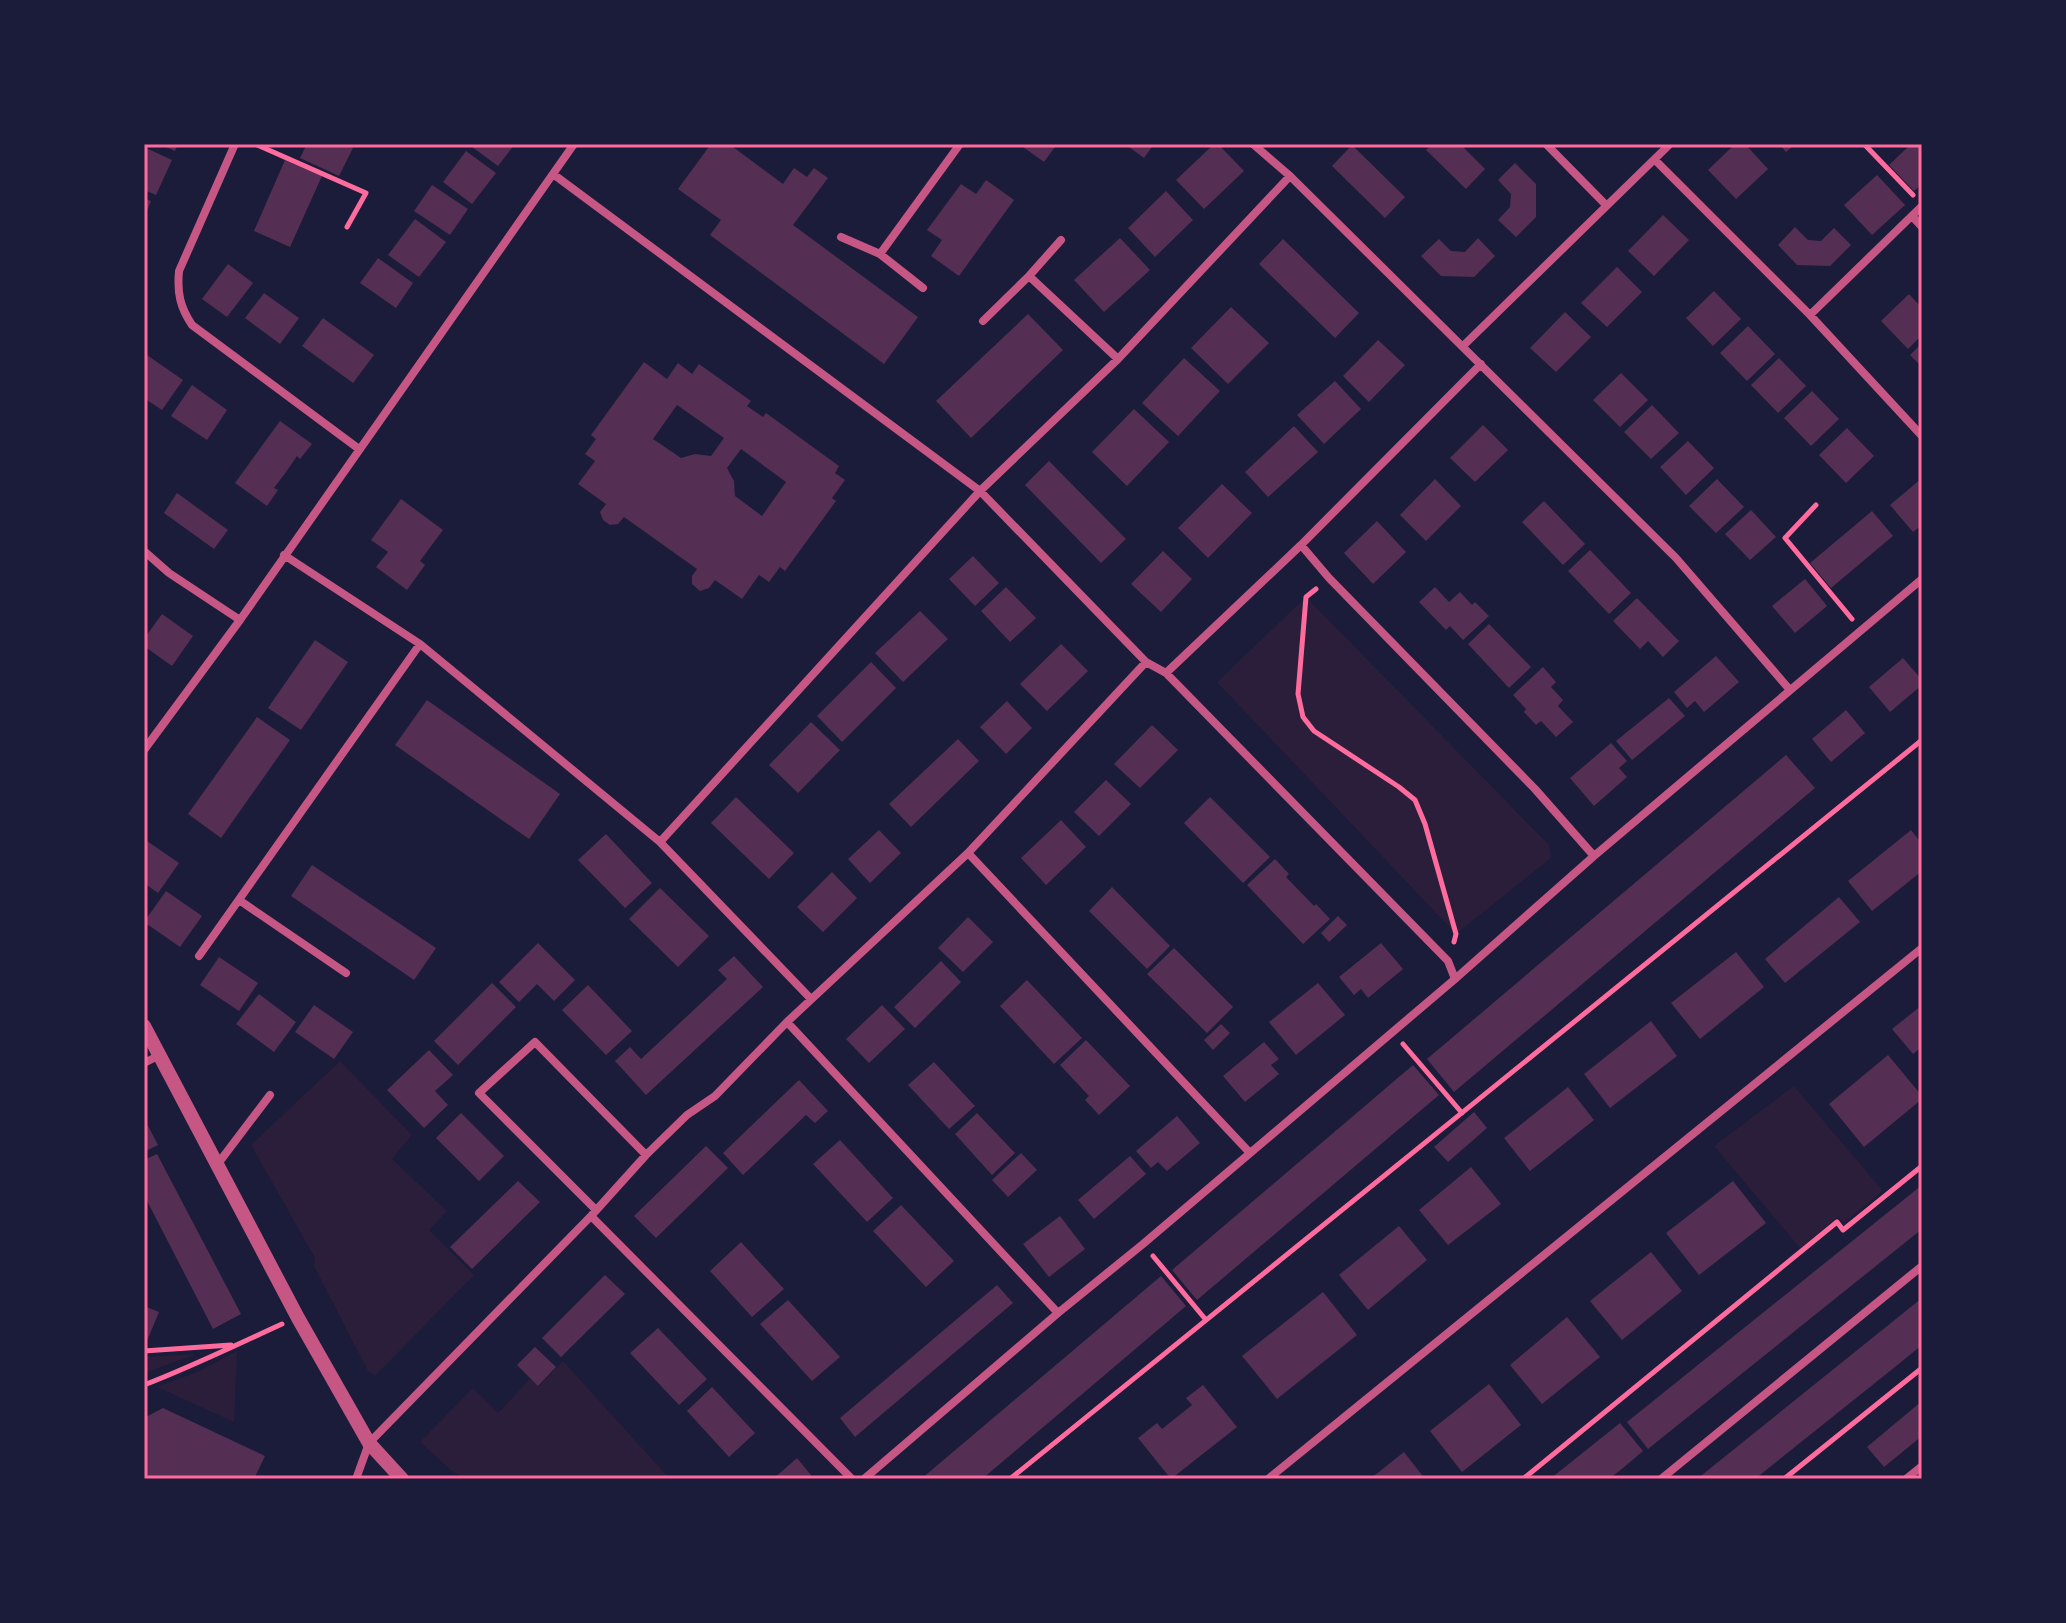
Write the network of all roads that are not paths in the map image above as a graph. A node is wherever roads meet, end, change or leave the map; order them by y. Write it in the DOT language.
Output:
graph roads {
  1 [pos="235,144"];
  2 [pos="574,144"];
  3 [pos="960,144"];
  4 [pos="1253,144"];
  5 [pos="1546,144"];
  6 [pos="1670,144"];
  7 [pos="1655,160"];
  8 [pos="553,174"];
  9 [pos="1290,176"];
  10 [pos="1606,205"];
  11 [pos="1922,205"];
  12 [pos="1912,216"];
  13 [pos="1922,227"];
  14 [pos="841,237"];
  15 [pos="1061,240"];
  16 [pos="880,254"];
  17 [pos="1029,276"];
  18 [pos="923,288"];
  19 [pos="1810,315"];
  20 [pos="983,321"];
  21 [pos="1463,346"];
  22 [pos="1118,359"];
  23 [pos="1481,364"];
  24 [pos="1922,436"];
  25 [pos="359,449"];
  26 [pos="980,491"];
  27 [pos="1301,545"];
  28 [pos="144,551"];
  29 [pos="284,555"];
  30 [pos="1922,579"];
  31 [pos="240,620"];
  32 [pos="420,644"];
  33 [pos="1146,662"];
  34 [pos="1166,673"];
  35 [pos="1790,690"];
  36 [pos="144,750"];
  37 [pos="660,842"];
  38 [pos="968,853"];
  39 [pos="1594,856"];
  40 [pos="239,900"];
  41 [pos="1922,948"];
  42 [pos="199,956"];
  43 [pos="346,973"];
  44 [pos="1455,979"];
  45 [pos="811,999"];
  46 [pos="787,1022"];
  47 [pos="144,1026"];
  48 [pos="160,1055"];
  49 [pos="144,1063"];
  50 [pos="270,1095"];
  51 [pos="1250,1153"];
  52 [pos="646,1155"];
  53 [pos="217,1165"];
  54 [pos="594,1213"];
  55 [pos="1922,1266"];
  56 [pos="1058,1313"];
  57 [pos="369,1443"];
  58 [pos="1922,1466"];
  59 [pos="356,1479"];
  60 [pos="402,1479"];
  61 [pos="852,1479"];
  62 [pos="864,1479"];
  63 [pos="1268,1479"];
  64 [pos="1661,1479"];
  65 [pos="1906,1479"];
  1 -- 25 [label="street"];
  2 -- 8 [label="street"];
  3 -- 16 [label="street"];
  4 -- 9 [label="street"];
  5 -- 10 [label="street"];
  6 -- 7 [label="street"];
  7 -- 10 [label="street"];
  7 -- 19 [label="street"];
  8 -- 25 [label="street"];
  8 -- 26 [label="street"];
  9 -- 21 [label="street"];
  9 -- 22 [label="street"];
  10 -- 21 [label="street"];
  11 -- 12 [label="street"];
  12 -- 13 [label="street"];
  12 -- 19 [label="street"];
  14 -- 16 [label="street"];
  15 -- 17 [label="street"];
  16 -- 18 [label="street"];
  17 -- 20 [label="street"];
  17 -- 22 [label="street"];
  19 -- 24 [label="street"];
  21 -- 23 [label="street"];
  22 -- 26 [label="street"];
  23 -- 27 [label="street"];
  23 -- 35 [label="street"];
  25 -- 29 [label="street"];
  26 -- 33 [label="street"];
  26 -- 37 [label="street"];
  27 -- 34 [label="street"];
  27 -- 39 [label="street"];
  28 -- 31 [label="street"];
  29 -- 31 [label="street"];
  29 -- 32 [label="street"];
  30 -- 35 [label="street"];
  31 -- 36 [label="street"];
  32 -- 37 [label="street"];
  32 -- 40 [label="street"];
  33 -- 34 [label="street"];
  33 -- 38 [label="street"];
  34 -- 44 [label="street"];
  35 -- 39 [label="street"];
  37 -- 45 [label="street"];
  38 -- 45 [label="street"];
  38 -- 51 [label="street"];
  39 -- 44 [label="street"];
  40 -- 42 [label="street"];
  40 -- 43 [label="street"];
  41 -- 63 [label="street"];
  44 -- 51 [label="street"];
  45 -- 46 [label="street"];
  46 -- 52 [label="street"];
  46 -- 56 [label="street"];
  47 -- 48 [label="street"];
  48 -- 49 [label="street"];
  48 -- 53 [label="street"];
  50 -- 53 [label="street"];
  51 -- 56 [label="street"];
  52 -- 54 [label="street"];
  52 -- 54 [label="street"];
  53 -- 57 [label="street"];
  54 -- 57 [label="street"];
  54 -- 61 [label="street"];
  55 -- 64 [label="street"];
  56 -- 62 [label="street"];
  57 -- 59 [label="street"];
  57 -- 60 [label="street"];
  58 -- 65 [label="street"];
}
